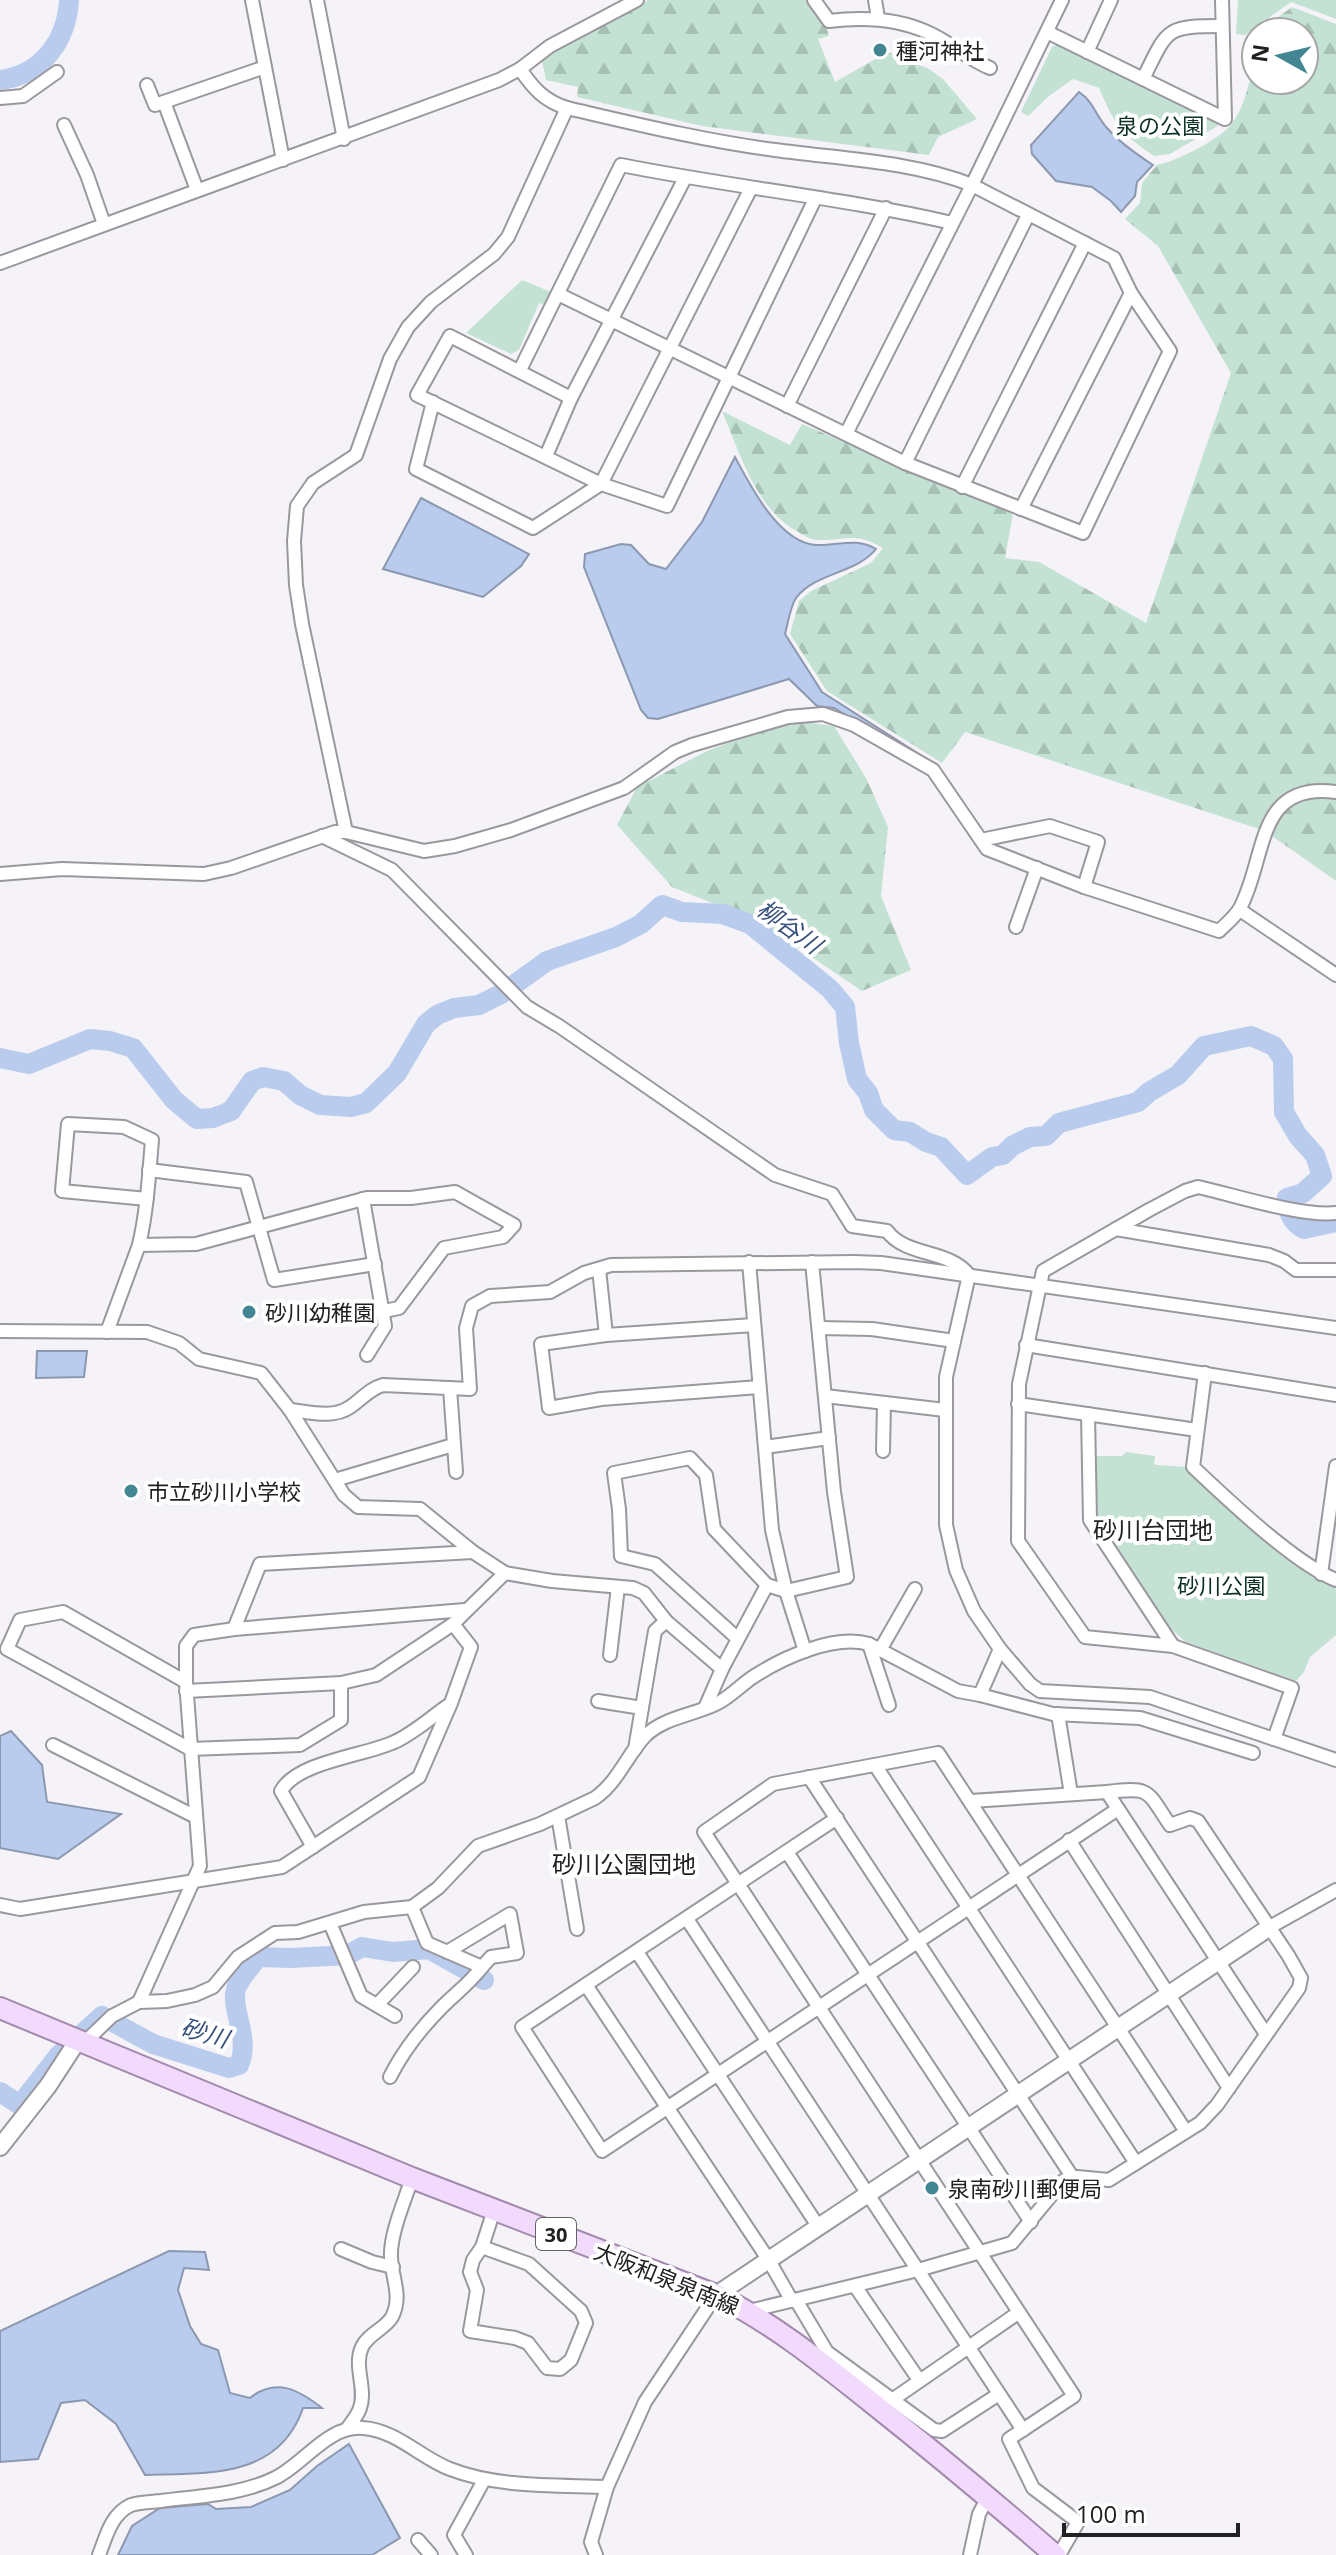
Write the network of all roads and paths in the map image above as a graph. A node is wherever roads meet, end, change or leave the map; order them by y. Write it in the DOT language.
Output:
graph roads {
  1 [pos="252,0"];
  2 [pos="317,0"];
  3 [pos="637,0"];
  4 [pos="814,0"];
  5 [pos="875,0"];
  6 [pos="1062,0"];
  7 [pos="1111,0"];
  8 [pos="1222,0"];
  9 [pos="878,18"];
  10 [pos="1222,26"];
  11 [pos="1047,32"];
  12 [pos="1087,52"];
  13 [pos="265,67"];
  14 [pos="990,68"];
  15 [pos="520,69"];
  16 [pos="57,72"];
  17 [pos="1143,79"];
  18 [pos="147,85"];
  19 [pos="0,98"];
  20 [pos="164,102"];
  21 [pos="567,108"];
  22 [pos="64,125"];
  23 [pos="344,139"];
  24 [pos="283,160"];
  25 [pos="685,178"];
  26 [pos="972,185"];
  27 [pos="751,188"];
  28 [pos="197,190"];
  29 [pos="815,199"];
  30 [pos="886,208"];
  31 [pos="1028,215"];
  32 [pos="952,223"];
  33 [pos="104,224"];
  34 [pos="1085,243"];
  35 [pos="0,263"];
  36 [pos="1131,293"];
  37 [pos="558,294"];
  38 [pos="612,319"];
  39 [pos="670,348"];
  40 [pos="520,370"];
  41 [pos="728,377"];
  42 [pos="571,398"];
  43 [pos="433,402"];
  44 [pos="787,406"];
  45 [pos="846,434"];
  46 [pos="546,456"];
  47 [pos="905,463"];
  48 [pos="601,484"];
  49 [pos="962,487"];
  50 [pos="1021,509"];
  51 [pos="1336,792"];
  52 [pos="346,832"];
  53 [pos="322,836"];
  54 [pos="981,840"];
  55 [pos="1037,868"];
  56 [pos="0,874"];
  57 [pos="1084,887"];
  58 [pos="1240,910"];
  59 [pos="1016,927"];
  60 [pos="1336,975"];
  61 [pos="149,1170"];
  62 [pos="147,1199"];
  63 [pos="363,1199"];
  64 [pos="1336,1213"];
  65 [pos="259,1227"];
  66 [pos="1116,1229"];
  67 [pos="139,1245"];
  68 [pos="749,1262"];
  69 [pos="812,1262"];
  70 [pos="375,1264"];
  71 [pos="599,1269"];
  72 [pos="1336,1270"];
  73 [pos="969,1275"];
  74 [pos="1038,1285"];
  75 [pos="384,1311"];
  76 [pos="754,1325"];
  77 [pos="819,1328"];
  78 [pos="1336,1328"];
  79 [pos="0,1331"];
  80 [pos="107,1332"];
  81 [pos="606,1335"];
  82 [pos="954,1341"];
  83 [pos="1026,1345"];
  84 [pos="367,1355"];
  85 [pos="1205,1373"];
  86 [pos="759,1387"];
  87 [pos="450,1388"];
  88 [pos="1336,1395"];
  89 [pos="825,1396"];
  90 [pos="884,1403"];
  91 [pos="1018,1404"];
  92 [pos="290,1410"];
  93 [pos="945,1410"];
  94 [pos="1088,1414"];
  95 [pos="1197,1430"];
  96 [pos="829,1438"];
  97 [pos="453,1445"];
  98 [pos="765,1447"];
  99 [pos="883,1451"];
  100 [pos="1336,1466"];
  101 [pos="456,1472"];
  102 [pos="335,1480"];
  103 [pos="473,1552"];
  104 [pos="505,1573"];
  105 [pos="1321,1574"];
  106 [pos="1336,1580"];
  107 [pos="767,1585"];
  108 [pos="618,1587"];
  109 [pos="915,1589"];
  110 [pos="786,1591"];
  111 [pos="465,1610"];
  112 [pos="666,1621"];
  113 [pos="453,1624"];
  114 [pos="234,1629"];
  115 [pos="737,1638"];
  116 [pos="1173,1646"];
  117 [pos="874,1647"];
  118 [pos="1000,1649"];
  119 [pos="805,1651"];
  120 [pos="610,1655"];
  121 [pos="722,1669"];
  122 [pos="341,1683"];
  123 [pos="186,1686"];
  124 [pos="980,1695"];
  125 [pos="598,1701"];
  126 [pos="451,1703"];
  127 [pos="889,1705"];
  128 [pos="642,1708"];
  129 [pos="705,1708"];
  130 [pos="1058,1714"];
  131 [pos="1274,1739"];
  132 [pos="53,1745"];
  133 [pos="190,1749"];
  134 [pos="634,1752"];
  135 [pos="1253,1753"];
  136 [pos="1336,1760"];
  137 [pos="875,1765"];
  138 [pos="809,1777"];
  139 [pos="1107,1792"];
  140 [pos="1071,1794"];
  141 [pos="971,1801"];
  142 [pos="1118,1809"];
  143 [pos="558,1816"];
  144 [pos="196,1817"];
  145 [pos="837,1818"];
  146 [pos="1069,1840"];
  147 [pos="313,1847"];
  148 [pos="787,1852"];
  149 [pos="1017,1876"];
  150 [pos="194,1882"];
  151 [pos="737,1886"];
  152 [pos="1336,1890"];
  153 [pos="0,1905"];
  154 [pos="412,1907"];
  155 [pos="968,1908"];
  156 [pos="687,1919"];
  157 [pos="330,1923"];
  158 [pos="1270,1927"];
  159 [pos="577,1929"];
  160 [pos="919,1940"];
  161 [pos="447,1952"];
  162 [pos="637,1952"];
  163 [pos="1219,1961"];
  164 [pos="413,1967"];
  165 [pos="482,1967"];
  166 [pos="867,1975"];
  167 [pos="586,1985"];
  168 [pos="1169,1994"];
  169 [pos="139,2002"];
  170 [pos="377,2005"];
  171 [pos="817,2007"];
  172 [pos="0,2008"];
  173 [pos="395,2016"];
  174 [pos="1118,2027"];
  175 [pos="1266,2034"];
  176 [pos="81,2041"];
  177 [pos="768,2042"];
  178 [pos="1067,2061"];
  179 [pos="719,2075"];
  180 [pos="390,2077"];
  181 [pos="1229,2088"];
  182 [pos="1017,2093"];
  183 [pos="668,2107"];
  184 [pos="966,2127"];
  185 [pos="1185,2130"];
  186 [pos="0,2147"];
  187 [pos="918,2158"];
  188 [pos="1136,2163"];
  189 [pos="412,2178"];
  190 [pos="1073,2178"];
  191 [pos="865,2194"];
  192 [pos="494,2210"];
  193 [pos="1031,2222"];
  194 [pos="818,2226"];
  195 [pos="482,2247"];
  196 [pos="341,2249"];
  197 [pos="979,2254"];
  198 [pos="768,2259"];
  199 [pos="393,2267"];
  200 [pos="918,2270"];
  201 [pos="855,2286"];
  202 [pos="716,2295"];
  203 [pos="794,2300"];
  204 [pos="749,2311"];
  205 [pos="1018,2313"];
  206 [pos="968,2346"];
  207 [pos="919,2380"];
  208 [pos="999,2394"];
  209 [pos="892,2400"];
  210 [pos="347,2429"];
  211 [pos="1023,2430"];
  212 [pos="484,2480"];
  213 [pos="607,2487"];
  214 [pos="988,2497"];
  215 [pos="418,2540"];
  216 [pos="99,2555"];
  217 [pos="431,2555"];
  218 [pos="466,2555"];
  219 [pos="596,2555"];
  220 [pos="970,2555"];
  221 [pos="1057,2555"];
  1 -- 13 [label="street"];
  2 -- 23 [label="street"];
  3 -- 15 [label="street"];
  4 -- 9 [label="street"];
  5 -- 9 [label="street"];
  6 -- 11 [label="street"];
  7 -- 12 [label="street"];
  8 -- 10 [label="street"];
  9 -- 14 [label="street"];
  10 -- 17 [label="street"];
  10 -- 17 [label="street"];
  11 -- 12 [label="street"];
  11 -- 26 [label="street"];
  12 -- 17 [label="street"];
  13 -- 20 [label="street"];
  13 -- 24 [label="street"];
  15 -- 21 [label="street"];
  15 -- 23 [label="street"];
  16 -- 19 [label="street"];
  18 -- 20 [label="street"];
  20 -- 28 [label="street"];
  21 -- 26 [label="street"];
  21 -- 52 [label="street"];
  22 -- 33 [label="street"];
  23 -- 24 [label="street"];
  24 -- 28 [label="street"];
  25 -- 27 [label="street"];
  25 -- 37 [label="street"];
  25 -- 38 [label="street"];
  26 -- 31 [label="street"];
  26 -- 32 [label="street"];
  27 -- 29 [label="street"];
  27 -- 39 [label="street"];
  28 -- 33 [label="street"];
  29 -- 30 [label="street"];
  29 -- 41 [label="street"];
  30 -- 32 [label="street"];
  30 -- 44 [label="street"];
  31 -- 34 [label="street"];
  31 -- 47 [label="street"];
  32 -- 45 [label="street"];
  33 -- 35 [label="street"];
  34 -- 36 [label="street"];
  34 -- 49 [label="street"];
  36 -- 50 [label="street"];
  36 -- 50 [label="street"];
  37 -- 38 [label="street"];
  37 -- 40 [label="street"];
  38 -- 39 [label="street"];
  38 -- 42 [label="street"];
  39 -- 41 [label="street"];
  39 -- 48 [label="street"];
  40 -- 42 [label="street"];
  40 -- 43 [label="street"];
  41 -- 44 [label="street"];
  41 -- 48 [label="street"];
  42 -- 46 [label="street"];
  43 -- 46 [label="street"];
  43 -- 48 [label="street"];
  44 -- 45 [label="street"];
  45 -- 47 [label="street"];
  46 -- 48 [label="street"];
  47 -- 49 [label="street"];
  49 -- 50 [label="street"];
  51 -- 58 [label="street"];
  52 -- 53 [label="street"];
  52 -- 54 [label="street"];
  53 -- 56 [label="street"];
  53 -- 73 [label="street"];
  54 -- 55 [label="street"];
  54 -- 57 [label="street"];
  55 -- 57 [label="street"];
  55 -- 59 [label="street"];
  57 -- 58 [label="street"];
  58 -- 60 [label="street"];
  61 -- 62 [label="street"];
  61 -- 62 [label="street"];
  61 -- 65 [label="street"];
  62 -- 67 [label="street"];
  63 -- 65 [label="street"];
  63 -- 70 [label="street"];
  63 -- 75 [label="street"];
  64 -- 66 [label="street"];
  65 -- 67 [label="street"];
  65 -- 70 [label="street"];
  66 -- 72 [label="street"];
  66 -- 74 [label="street"];
  67 -- 80 [label="street"];
  68 -- 69 [label="street"];
  68 -- 71 [label="street"];
  68 -- 76 [label="street"];
  69 -- 73 [label="street"];
  69 -- 77 [label="street"];
  70 -- 75 [label="street"];
  71 -- 81 [label="street"];
  71 -- 87 [label="street"];
  73 -- 74 [label="street"];
  73 -- 82 [label="street"];
  74 -- 78 [label="street"];
  74 -- 83 [label="street"];
  75 -- 84 [label="street"];
  76 -- 81 [label="street"];
  76 -- 86 [label="street"];
  77 -- 82 [label="street"];
  77 -- 89 [label="street"];
  79 -- 80 [label="street"];
  80 -- 92 [label="street"];
  81 -- 86 [label="street"];
  82 -- 93 [label="street"];
  83 -- 85 [label="street"];
  83 -- 91 [label="street"];
  85 -- 88 [label="street"];
  85 -- 95 [label="street"];
  86 -- 98 [label="street"];
  87 -- 92 [label="street"];
  87 -- 97 [label="street"];
  89 -- 90 [label="street"];
  89 -- 96 [label="street"];
  90 -- 93 [label="street"];
  90 -- 99 [label="street"];
  91 -- 94 [label="street"];
  91 -- 116 [label="street"];
  92 -- 102 [label="street"];
  93 -- 118 [label="street"];
  94 -- 95 [label="street"];
  94 -- 116 [label="street"];
  95 -- 105 [label="street"];
  96 -- 98 [label="street"];
  96 -- 110 [label="street"];
  97 -- 101 [label="street"];
  97 -- 102 [label="street"];
  98 -- 110 [label="street"];
  100 -- 105 [label="street"];
  102 -- 103 [label="street"];
  103 -- 104 [label="street"];
  103 -- 114 [label="street"];
  104 -- 108 [label="street"];
  104 -- 111 [label="street"];
  105 -- 106 [label="street"];
  107 -- 110 [label="street"];
  107 -- 115 [label="street"];
  107 -- 115 [label="street"];
  108 -- 112 [label="street"];
  108 -- 120 [label="street"];
  109 -- 117 [label="street"];
  110 -- 119 [label="street"];
  111 -- 113 [label="street"];
  111 -- 114 [label="street"];
  112 -- 121 [label="street"];
  112 -- 128 [label="street"];
  113 -- 122 [label="street"];
  113 -- 126 [label="street"];
  114 -- 123 [label="street"];
  115 -- 121 [label="street"];
  116 -- 131 [label="street"];
  117 -- 119 [label="street"];
  117 -- 124 [label="street"];
  117 -- 127 [label="street"];
  118 -- 124 [label="street"];
  118 -- 131 [label="street"];
  119 -- 129 [label="street"];
  121 -- 129 [label="street"];
  122 -- 123 [label="street"];
  122 -- 133 [label="street"];
  123 -- 133 [label="street"];
  123 -- 133 [label="street"];
  124 -- 130 [label="street"];
  125 -- 128 [label="street"];
  126 -- 147 [label="street"];
  126 -- 147 [label="street"];
  128 -- 134 [label="street"];
  129 -- 134 [label="street"];
  130 -- 135 [label="street"];
  130 -- 140 [label="street"];
  131 -- 136 [label="street"];
  132 -- 144 [label="street"];
  133 -- 144 [label="street"];
  134 -- 143 [label="street"];
  137 -- 138 [label="street"];
  137 -- 141 [label="street"];
  137 -- 155 [label="street"];
  138 -- 145 [label="street"];
  138 -- 151 [label="street"];
  139 -- 140 [label="street"];
  139 -- 142 [label="street"];
  139 -- 158 [label="street"];
  140 -- 141 [label="street"];
  141 -- 149 [label="street"];
  142 -- 146 [label="street"];
  142 -- 163 [label="street"];
  143 -- 154 [label="street"];
  143 -- 159 [label="street"];
  144 -- 150 [label="street"];
  145 -- 148 [label="street"];
  145 -- 160 [label="street"];
  146 -- 149 [label="street"];
  146 -- 168 [label="street"];
  147 -- 150 [label="street"];
  148 -- 151 [label="street"];
  148 -- 166 [label="street"];
  149 -- 155 [label="street"];
  149 -- 174 [label="street"];
  150 -- 153 [label="street"];
  150 -- 169 [label="street"];
  151 -- 156 [label="street"];
  151 -- 171 [label="street"];
  152 -- 158 [label="street"];
  154 -- 157 [label="street"];
  154 -- 161 [label="street"];
  155 -- 160 [label="street"];
  155 -- 178 [label="street"];
  156 -- 162 [label="street"];
  156 -- 177 [label="street"];
  157 -- 169 [label="street"];
  157 -- 170 [label="street"];
  158 -- 163 [label="street"];
  158 -- 175 [label="street"];
  160 -- 166 [label="street"];
  160 -- 182 [label="street"];
  161 -- 165 [label="street"];
  161 -- 165 [label="street"];
  162 -- 167 [label="street"];
  162 -- 179 [label="street"];
  163 -- 168 [label="street"];
  163 -- 175 [label="street"];
  164 -- 170 [label="street"];
  165 -- 180 [label="street"];
  166 -- 171 [label="street"];
  166 -- 184 [label="street"];
  167 -- 183 [label="street"];
  167 -- 183 [label="street"];
  168 -- 174 [label="street"];
  168 -- 181 [label="street"];
  169 -- 176 [label="street"];
  170 -- 173 [label="street"];
  171 -- 177 [label="street"];
  171 -- 187 [label="street"];
  172 -- 176 [label="main road, 大阪和泉泉南線 / 30"];
  174 -- 178 [label="street"];
  174 -- 185 [label="street"];
  175 -- 181 [label="street"];
  176 -- 186 [label="street"];
  176 -- 189 [label="main road, 大阪和泉泉南線 / 30"];
  177 -- 179 [label="street"];
  177 -- 191 [label="street"];
  178 -- 182 [label="street"];
  178 -- 188 [label="street"];
  179 -- 183 [label="street"];
  179 -- 194 [label="street"];
  181 -- 185 [label="street"];
  182 -- 184 [label="street"];
  182 -- 190 [label="street"];
  183 -- 198 [label="street"];
  184 -- 187 [label="street"];
  184 -- 193 [label="street"];
  185 -- 188 [label="street"];
  187 -- 191 [label="street"];
  187 -- 197 [label="street"];
  188 -- 190 [label="street"];
  189 -- 192 [label="main road, 大阪和泉泉南線 / 30"];
  189 -- 199 [label="street"];
  190 -- 193 [label="street"];
  191 -- 194 [label="street"];
  191 -- 200 [label="street"];
  192 -- 195 [label="street"];
  192 -- 202 [label="main road, 大阪和泉泉南線 / 30"];
  193 -- 197 [label="street"];
  194 -- 198 [label="street"];
  195 -- 195 [label="street"];
  196 -- 199 [label="street"];
  197 -- 200 [label="street"];
  197 -- 205 [label="street"];
  198 -- 202 [label="street"];
  198 -- 203 [label="street"];
  199 -- 210 [label="street"];
  200 -- 201 [label="street"];
  200 -- 206 [label="street"];
  201 -- 203 [label="street"];
  201 -- 207 [label="street"];
  202 -- 204 [label="main road, 大阪和泉泉南線 / 30"];
  202 -- 213 [label="street"];
  203 -- 204 [label="street"];
  203 -- 209 [label="street"];
  204 -- 214 [label="main road, 大阪和泉泉南線 / 30"];
  205 -- 206 [label="street"];
  205 -- 211 [label="street"];
  206 -- 207 [label="street"];
  206 -- 208 [label="street"];
  207 -- 209 [label="street"];
  208 -- 209 [label="street"];
  208 -- 211 [label="street"];
  210 -- 212 [label="street"];
  210 -- 216 [label="street"];
  211 -- 221 [label="street"];
  212 -- 213 [label="street"];
  212 -- 218 [label="street"];
  213 -- 219 [label="street"];
  214 -- 220 [label="street"];
  214 -- 221 [label="main road, 大阪和泉泉南線 / 30"];
  215 -- 217 [label="street"];
}
